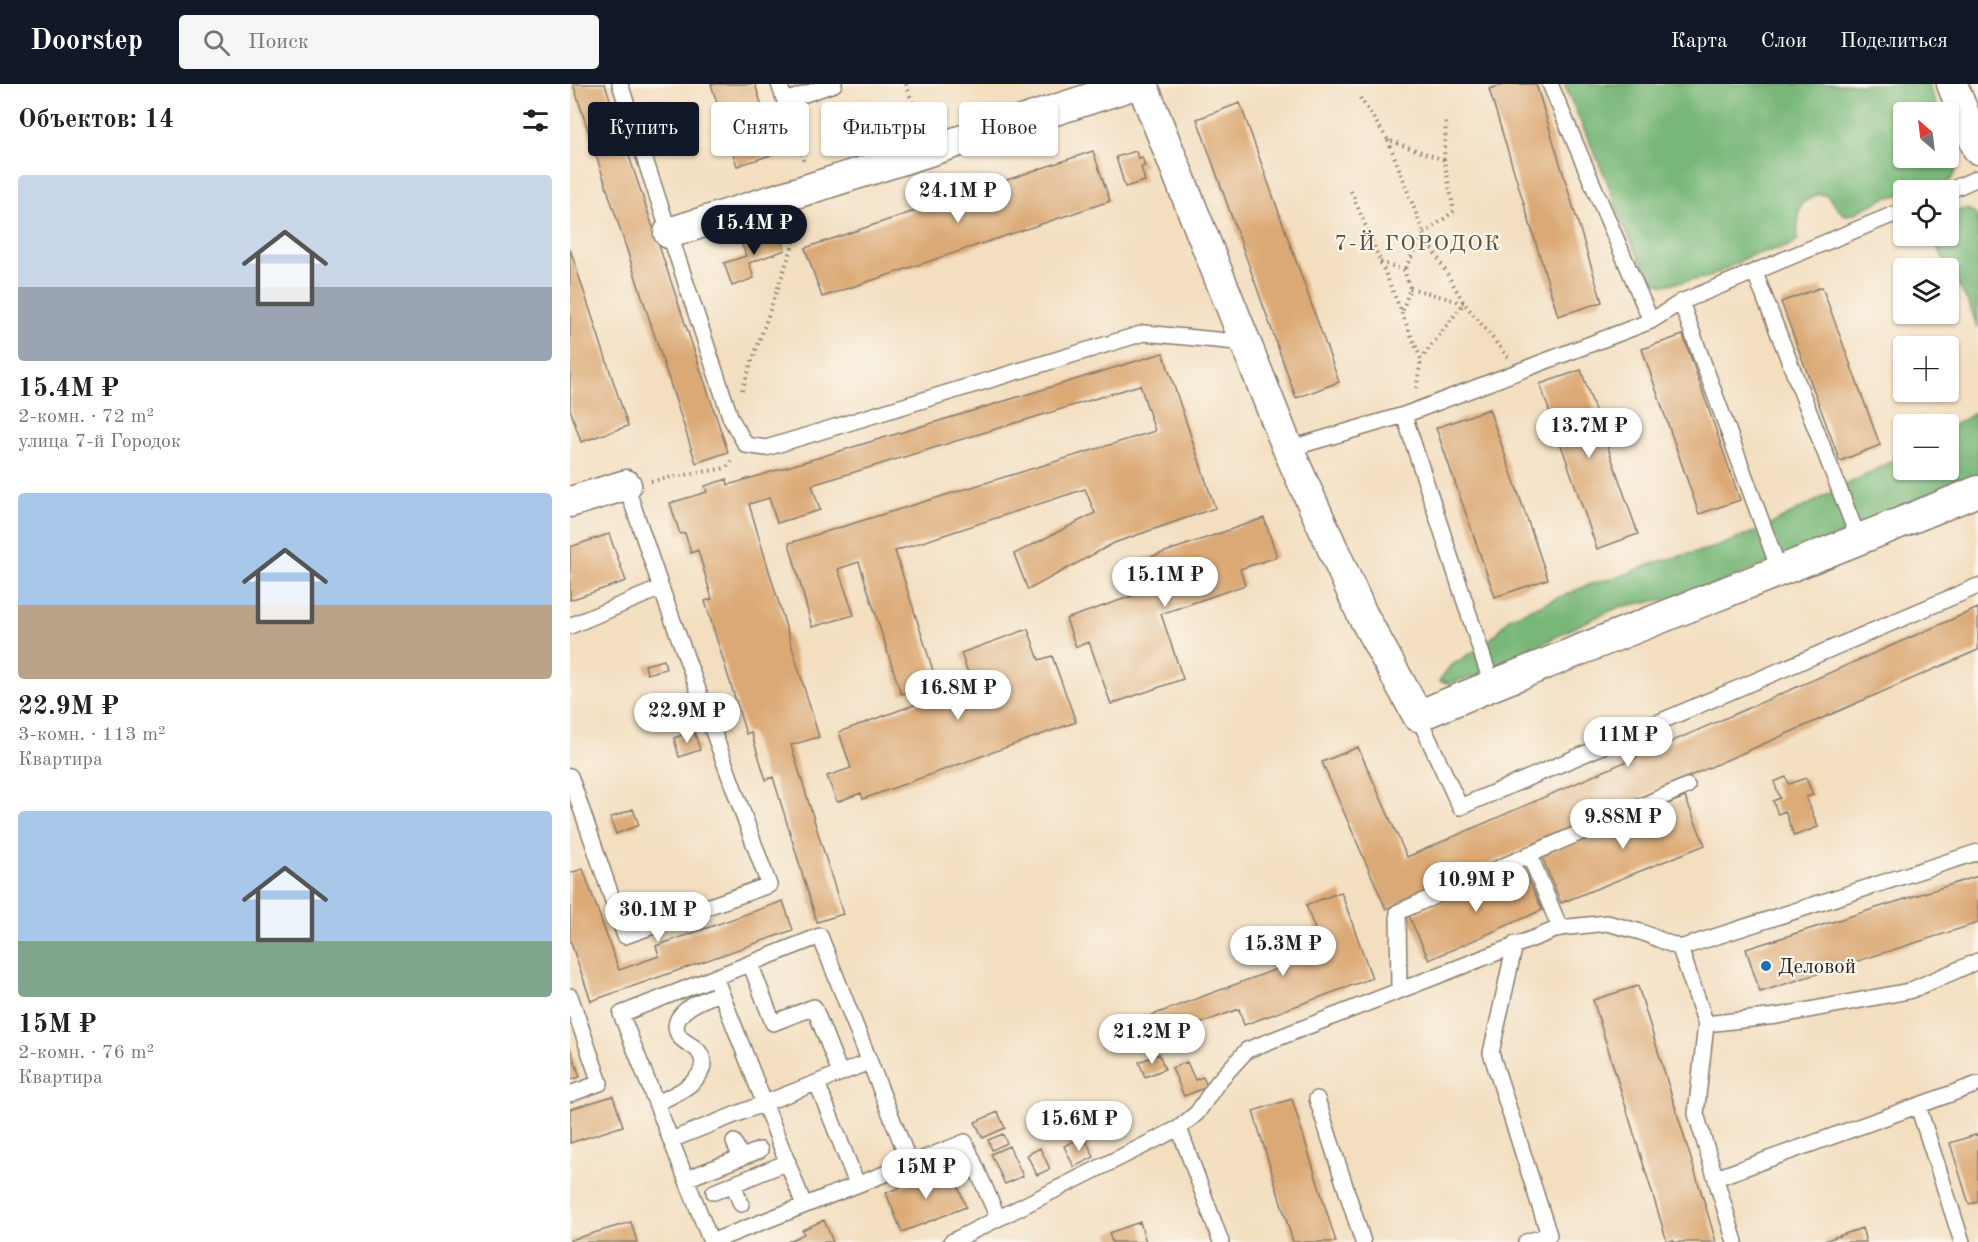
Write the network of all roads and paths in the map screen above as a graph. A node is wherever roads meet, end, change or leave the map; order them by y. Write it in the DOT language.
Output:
graph roads {
  1 [pos="620,84"];
  2 [pos="779,84"];
  3 [pos="834,84"];
  4 [pos="906,84"];
  5 [pos="1135,84"];
  6 [pos="1142,84"];
  7 [pos="1550,84"];
  8 [pos="1952,84"];
  9 [pos="1101,90"];
  10 [pos="1360,98"];
  11 [pos="785,101"];
  12 [pos="912,102"];
  13 [pos="1446,118"];
  14 [pos="1388,140"];
  15 [pos="947,146"];
  16 [pos="1978,149"];
  17 [pos="916,156"];
  18 [pos="1444,160"];
  19 [pos="1978,178"];
  20 [pos="1959,186"];
  21 [pos="812,188"];
  22 [pos="1351,191"];
  23 [pos="1893,215"];
  24 [pos="669,233"];
  25 [pos="1424,234"];
  26 [pos="1380,262"];
  27 [pos="1404,270"];
  28 [pos="1755,273"];
  29 [pos="1410,288"];
  30 [pos="1681,302"];
  31 [pos="1464,303"];
  32 [pos="1401,313"];
  33 [pos="1651,321"];
  34 [pos="1246,344"];
  35 [pos="1421,359"];
  36 [pos="1520,371"];
  37 [pos="1409,413"];
  38 [pos="732,419"];
  39 [pos="746,446"];
  40 [pos="1288,449"];
  41 [pos="626,485"];
  42 [pos="1978,491"];
  43 [pos="570,502"];
  44 [pos="1859,540"];
  45 [pos="1780,572"];
  46 [pos="1978,586"];
  47 [pos="661,588"];
  48 [pos="570,626"];
  49 [pos="1492,685"];
  50 [pos="1419,716"];
  51 [pos="570,776"];
  52 [pos="1687,786"];
  53 [pos="1978,852"];
  54 [pos="1529,854"];
  55 [pos="1560,928"];
  56 [pos="1515,944"];
  57 [pos="1680,948"];
  58 [pos="1978,961"];
  59 [pos="750,963"];
  60 [pos="715,977"];
  61 [pos="1399,989"];
  62 [pos="721,993"];
  63 [pos="570,996"];
  64 [pos="1706,1024"];
  65 [pos="869,1062"];
  66 [pos="840,1073"];
  67 [pos="817,1083"];
  68 [pos="1978,1084"];
  69 [pos="570,1094"];
  70 [pos="1317,1099"];
  71 [pos="656,1103"];
  72 [pos="764,1103"];
  73 [pos="1918,1106"];
  74 [pos="1179,1128"];
  75 [pos="671,1140"];
  76 [pos="734,1142"];
  77 [pos="760,1150"];
  78 [pos="741,1158"];
  79 [pos="788,1162"];
  80 [pos="910,1164"];
  81 [pos="1716,1178"];
  82 [pos="686,1179"];
  83 [pos="733,1184"];
  84 [pos="857,1184"];
  85 [pos="714,1192"];
  86 [pos="741,1204"];
  87 [pos="804,1205"];
  88 [pos="998,1218"];
  89 [pos="951,1242"];
  90 [pos="1221,1242"];
  91 [pos="1362,1242"];
  92 [pos="1526,1242"];
  93 [pos="1735,1242"];
  94 [pos="1962,1242"];
  1 -- 24 [label="lane"];
  2 -- 11 [label="lane"];
  3 -- 11 [label="lane"];
  4 -- 12 [label="path"];
  5 -- 9 [label="street"];
  6 -- 34 [label="street"];
  7 -- 33 [label="lane"];
  8 -- 16 [label="street"];
  9 -- 15 [label="street"];
  10 -- 14 [label="path"];
  11 -- 21 [label="path"];
  13 -- 18 [label="path"];
  14 -- 18 [label="path"];
  14 -- 25 [label="path"];
  17 -- 21 [label="street"];
  18 -- 25 [label="path"];
  19 -- 20 [label="lane"];
  21 -- 24 [label="street"];
  21 -- 38 [label="path"];
  22 -- 26 [label="path"];
  23 -- 28 [label="lane"];
  24 -- 38 [label="lane"];
  25 -- 27 [label="path"];
  25 -- 31 [label="path"];
  26 -- 27 [label="path"];
  26 -- 32 [label="path"];
  27 -- 29 [label="path"];
  28 -- 30 [label="lane"];
  28 -- 44 [label="lane"];
  29 -- 31 [label="path"];
  29 -- 32 [label="path"];
  30 -- 33 [label="lane"];
  30 -- 45 [label="lane"];
  31 -- 35 [label="path"];
  31 -- 36 [label="path"];
  32 -- 35 [label="path"];
  33 -- 36 [label="lane"];
  34 -- 39 [label="lane"];
  34 -- 40 [label="street"];
  35 -- 37 [label="path"];
  36 -- 37 [label="lane"];
  37 -- 40 [label="lane"];
  37 -- 49 [label="lane"];
  38 -- 39 [label="lane"];
  39 -- 41 [label="path"];
  40 -- 50 [label="street"];
  41 -- 43 [label="street"];
  41 -- 47 [label="lane"];
  42 -- 44 [label="street"];
  44 -- 45 [label="street"];
  45 -- 49 [label="street"];
  46 -- 50 [label="lane"];
  47 -- 48 [label="lane"];
  47 -- 51 [label="lane"];
  49 -- 50 [label="street"];
  52 -- 54 [label="lane"];
  53 -- 57 [label="lane"];
  54 -- 55 [label="lane"];
  54 -- 61 [label="lane"];
  55 -- 56 [label="lane"];
  55 -- 57 [label="lane"];
  56 -- 61 [label="lane"];
  56 -- 92 [label="lane"];
  57 -- 64 [label="lane"];
  58 -- 64 [label="lane"];
  59 -- 60 [label="lane"];
  59 -- 65 [label="lane"];
  59 -- 66 [label="lane"];
  60 -- 62 [label="lane"];
  60 -- 71 [label="lane"];
  61 -- 74 [label="lane"];
  62 -- 71 [label="lane"];
  62 -- 72 [label="lane"];
  63 -- 69 [label="lane"];
  64 -- 81 [label="lane"];
  65 -- 66 [label="lane"];
  65 -- 80 [label="lane"];
  66 -- 67 [label="lane"];
  67 -- 72 [label="lane"];
  67 -- 84 [label="lane"];
  68 -- 73 [label="lane"];
  70 -- 91 [label="lane"];
  71 -- 75 [label="lane"];
  72 -- 75 [label="lane"];
  72 -- 79 [label="lane"];
  73 -- 81 [label="lane"];
  73 -- 94 [label="lane"];
  74 -- 88 [label="lane"];
  74 -- 90 [label="lane"];
  75 -- 82 [label="lane"];
  76 -- 78 [label="lane"];
  77 -- 78 [label="lane"];
  78 -- 82 [label="lane"];
  79 -- 83 [label="lane"];
  79 -- 87 [label="lane"];
  80 -- 84 [label="lane"];
  80 -- 88 [label="lane"];
  81 -- 93 [label="lane"];
  82 -- 87 [label="lane"];
  83 -- 85 [label="lane"];
  83 -- 86 [label="lane"];
  84 -- 87 [label="lane"];
  88 -- 89 [label="lane"];
}
